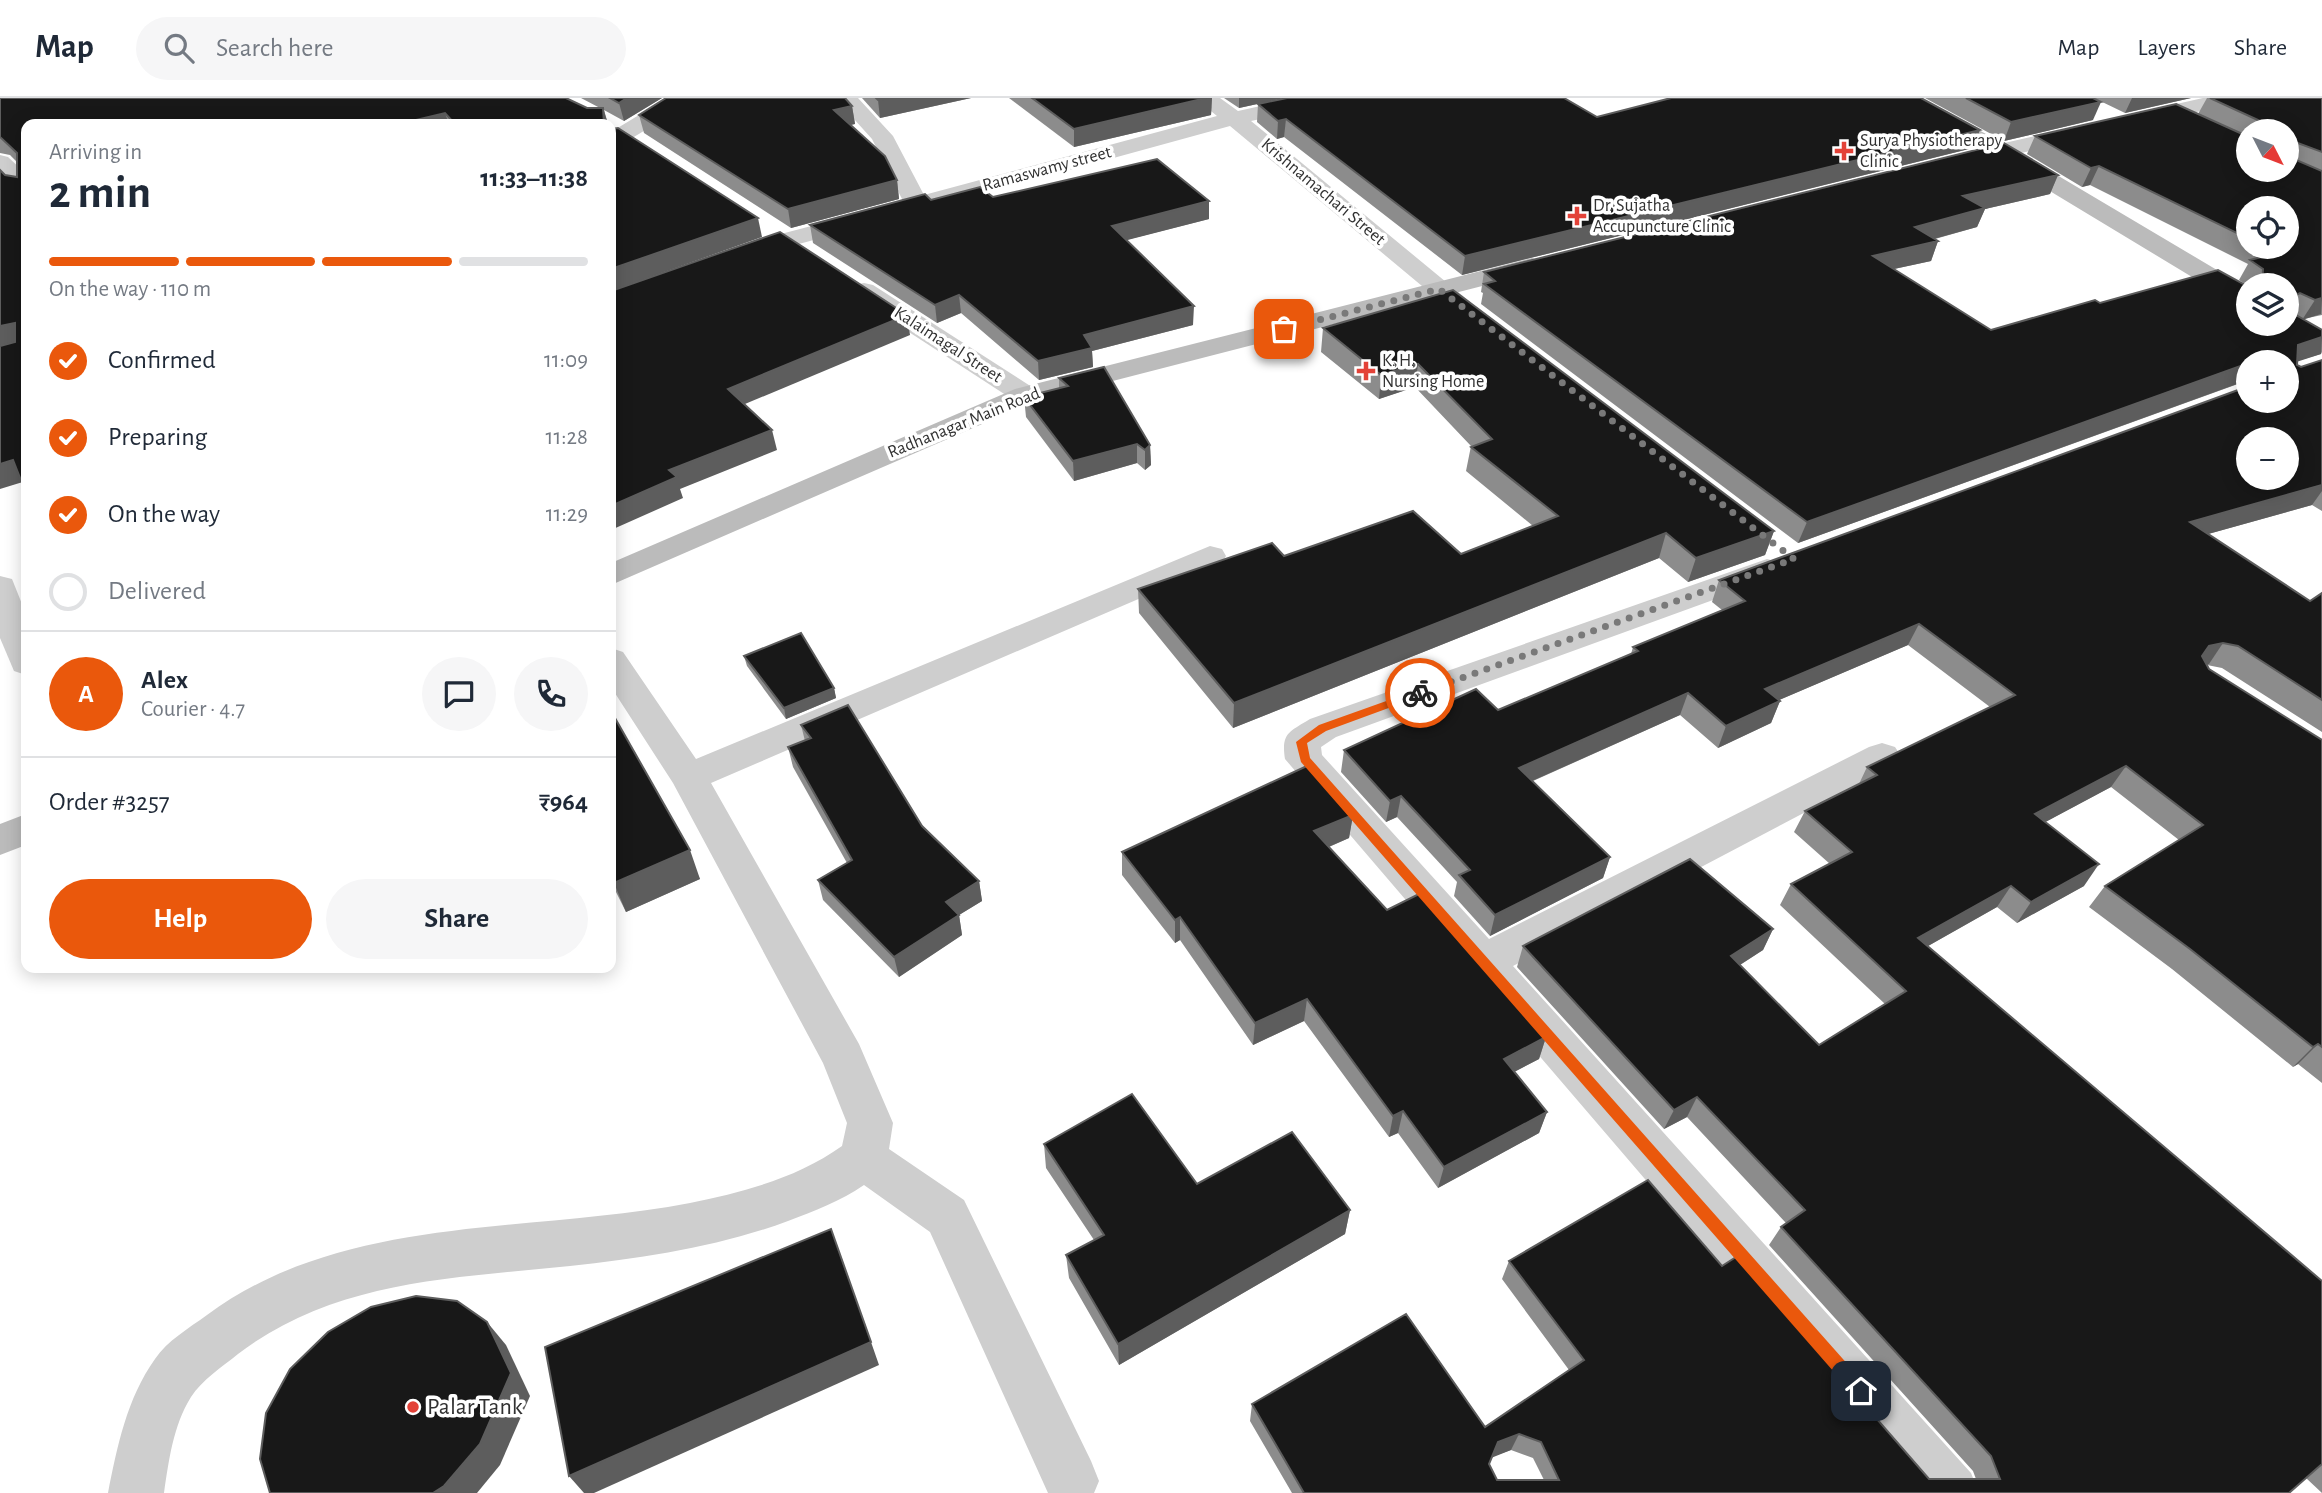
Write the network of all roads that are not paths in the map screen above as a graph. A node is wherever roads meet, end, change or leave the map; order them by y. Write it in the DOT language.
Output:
graph roads {
  1 [pos="682,98"];
  2 [pos="846,98"];
  3 [pos="1206,98"];
  4 [pos="1326,98"];
  5 [pos="1903,98"];
  6 [pos="2231,98"];
  7 [pos="2091,108"];
  8 [pos="2169,112"];
  9 [pos="1234,118"];
  10 [pos="2123,123"];
  11 [pos="616,127"];
  12 [pos="2203,129"];
  13 [pos="616,132"];
  14 [pos="649,149"];
  15 [pos="2000,151"];
  16 [pos="1960,161"];
  17 [pos="0,162"];
  18 [pos="21,182"];
  19 [pos="917,205"];
  20 [pos="763,225"];
  21 [pos="786,240"];
  22 [pos="808,255"];
  23 [pos="1559,260"];
  24 [pos="723,263"];
  25 [pos="843,277"];
  26 [pos="1439,289"];
  27 [pos="2236,292"];
  28 [pos="1494,331"];
  29 [pos="1025,395"];
  30 [pos="1783,550"];
  31 [pos="1210,556"];
  32 [pos="616,573"];
  33 [pos="0,587"];
  34 [pos="21,648"];
  35 [pos="616,667"];
  36 [pos="1882,757"];
  37 [pos="689,776"];
  38 [pos="21,831"];
  39 [pos="0,840"];
  40 [pos="1483,962"];
  41 [pos="864,1158"];
  42 [pos="1071,1481"];
  43 [pos="136,1493"];
  44 [pos="1951,1493"];
  1 -- 11 [label="street"];
  2 -- 19 [label="street"];
  3 -- 9 [label="street, Krishnamachari Street"];
  4 -- 9 [label="street, Ramaswamy street"];
  5 -- 15 [label="street"];
  6 -- 8 [label="street"];
  7 -- 10 [label="street"];
  8 -- 10 [label="street"];
  8 -- 12 [label="street"];
  9 -- 19 [label="street, Ramaswamy street"];
  9 -- 26 [label="street, Krishnamachari Street"];
  10 -- 15 [label="street"];
  13 -- 14 [label="street"];
  15 -- 16 [label="street"];
  15 -- 27 [label="street"];
  17 -- 18 [label="street"];
  19 -- 21 [label="street, Ramaswamy street"];
  20 -- 21 [label="street"];
  21 -- 22 [label="street"];
  21 -- 24 [label="street, Ramaswamy street"];
  23 -- 26 [label="street, Radhanagar Main Road"];
  25 -- 29 [label="street, Kalaimagal Street"];
  26 -- 28 [label="street, Krishnamachari Street"];
  26 -- 29 [label="street, Radhanagar Main Road"];
  29 -- 32 [label="street, Radhanagar Main Road"];
  30 -- 40 [label="street"];
  31 -- 37 [label="street"];
  33 -- 34 [label="street"];
  35 -- 37 [label="street"];
  36 -- 40 [label="street"];
  37 -- 41 [label="street"];
  38 -- 39 [label="street"];
  40 -- 44 [label="street"];
  41 -- 42 [label="street"];
  41 -- 43 [label="street"];
}
